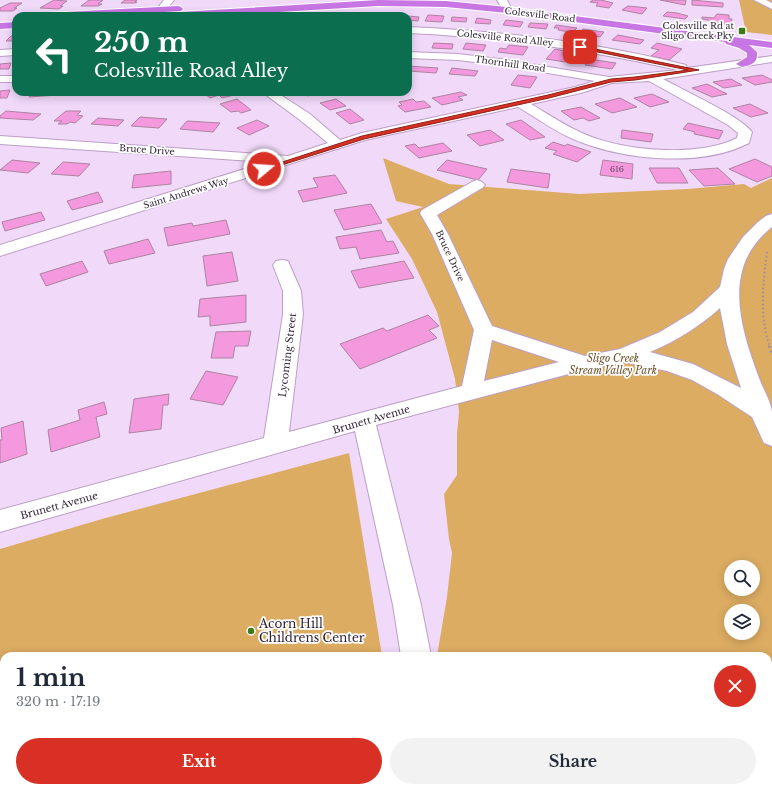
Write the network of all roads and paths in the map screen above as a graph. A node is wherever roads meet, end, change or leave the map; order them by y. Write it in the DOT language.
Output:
graph roads {
  1 [pos="169,0"];
  2 [pos="329,0"];
  3 [pos="475,0"];
  4 [pos="759,0"];
  5 [pos="504,4"];
  6 [pos="772,6"];
  7 [pos="162,12"];
  8 [pos="185,12"];
  9 [pos="200,12"];
  10 [pos="12,18"];
  11 [pos="0,19"];
  12 [pos="12,25"];
  13 [pos="0,26"];
  14 [pos="412,30"];
  15 [pos="718,38"];
  16 [pos="772,38"];
  17 [pos="772,45"];
  18 [pos="12,52"];
  19 [pos="0,53"];
  20 [pos="412,55"];
  21 [pos="772,59"];
  22 [pos="742,64"];
  23 [pos="696,70"];
  24 [pos="651,77"];
  25 [pos="12,78"];
  26 [pos="0,79"];
  27 [pos="611,80"];
  28 [pos="274,96"];
  29 [pos="521,103"];
  30 [pos="0,140"];
  31 [pos="338,145"];
  32 [pos="294,159"];
  33 [pos="477,184"];
  34 [pos="772,219"];
  35 [pos="768,246"];
  36 [pos="0,251"];
  37 [pos="282,265"];
  38 [pos="728,290"];
  39 [pos="484,330"];
  40 [pos="772,354"];
  41 [pos="624,356"];
  42 [pos="584,362"];
  43 [pos="471,393"];
  44 [pos="761,412"];
  45 [pos="364,421"];
  46 [pos="772,437"];
  47 [pos="275,446"];
  48 [pos="0,521"];
  49 [pos="415,652"];
  1 -- 7 [label="street"];
  2 -- 8 [label="highway, Colesville Road"];
  3 -- 5 [label="highway, Colesville Road"];
  4 -- 6 [label="street"];
  5 -- 9 [label="highway, Colesville Road"];
  5 -- 15 [label="highway, Colesville Road"];
  5 -- 16 [label="highway, Colesville Road"];
  10 -- 11 [label="highway"];
  12 -- 13 [label="highway"];
  14 -- 23 [label="street, Colesville Road Alley"];
  15 -- 17 [label="highway, Colesville Road"];
  15 -- 22 [label="highway"];
  18 -- 19 [label="street"];
  20 -- 27 [label="street, Thornhill Road"];
  21 -- 22 [label="street, Saint Andrews Way"];
  22 -- 23 [label="street, Saint Andrews Way"];
  23 -- 24 [label="street, Saint Andrews Way"];
  24 -- 27 [label="street, Saint Andrews Way"];
  24 -- 29 [label="street"];
  25 -- 26 [label="street"];
  27 -- 29 [label="street, Saint Andrews Way"];
  28 -- 31 [label="street"];
  29 -- 31 [label="street, Saint Andrews Way"];
  30 -- 32 [label="street, Bruce Drive"];
  31 -- 32 [label="street, Saint Andrews Way"];
  32 -- 36 [label="street, Saint Andrews Way"];
  33 -- 39 [label="street, Bruce Drive"];
  34 -- 38 [label="street"];
  35 -- 40 [label="path"];
  37 -- 47 [label="street, Lycoming Street"];
  38 -- 41 [label="street, Brunett Avenue"];
  38 -- 44 [label="street"];
  39 -- 42 [label="street"];
  39 -- 43 [label="street"];
  41 -- 42 [label="street, Brunett Avenue"];
  41 -- 44 [label="street"];
  42 -- 43 [label="street, Brunett Avenue"];
  43 -- 45 [label="street, Brunett Avenue"];
  44 -- 46 [label="street"];
  45 -- 47 [label="street, Brunett Avenue"];
  45 -- 49 [label="street"];
  47 -- 48 [label="street, Brunett Avenue"];
}
